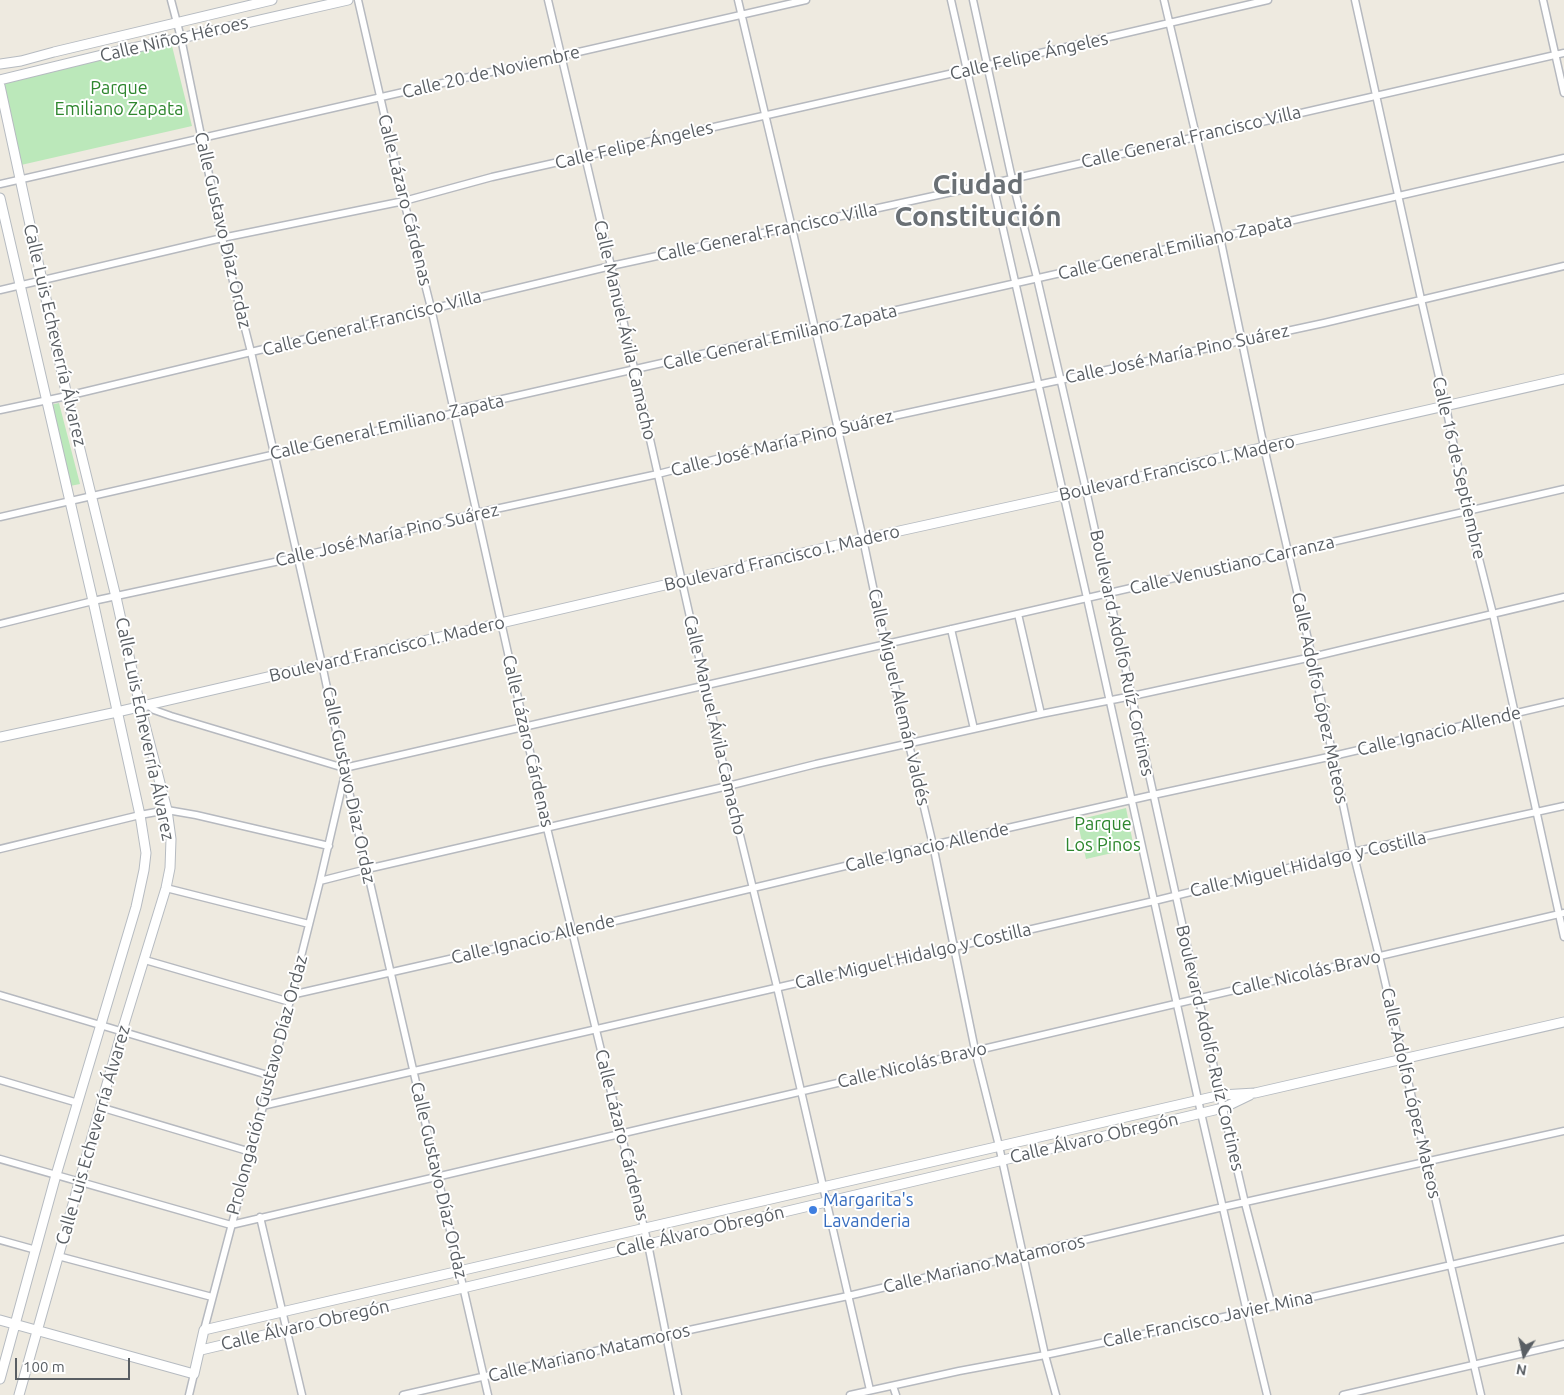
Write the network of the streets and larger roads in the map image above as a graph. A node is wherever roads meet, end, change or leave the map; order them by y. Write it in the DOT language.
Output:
graph roads {
  1 [pos="171,0"];
  2 [pos="272,0"];
  3 [pos="348,0"];
  4 [pos="358,0"];
  5 [pos="548,0"];
  6 [pos="738,0"];
  7 [pos="806,0"];
  8 [pos="951,0"];
  9 [pos="973,0"];
  10 [pos="1164,0"];
  11 [pos="1268,0"];
  12 [pos="1355,0"];
  13 [pos="1543,0"];
  14 [pos="742,14"];
  15 [pos="177,23"];
  16 [pos="1170,23"];
  17 [pos="181,38"];
  18 [pos="1564,53"];
  19 [pos="1555,55"];
  20 [pos="561,56"];
  21 [pos="0,64"];
  22 [pos="987,65"];
  23 [pos="967,70"];
  24 [pos="0,80"];
  25 [pos="0,86"];
  26 [pos="1564,93"];
  27 [pos="1376,95"];
  28 [pos="380,99"];
  29 [pos="766,115"];
  30 [pos="1196,136"];
  31 [pos="201,139"];
  32 [pos="584,156"];
  33 [pos="1564,158"];
  34 [pos="21,179"];
  35 [pos="1012,179"];
  36 [pos="992,182"];
  37 [pos="0,184"];
  38 [pos="1398,196"];
  39 [pos="0,198"];
  40 [pos="404,201"];
  41 [pos="792,228"];
  42 [pos="1220,237"];
  43 [pos="222,238"];
  44 [pos="611,266"];
  45 [pos="1564,266"];
  46 [pos="1037,278"];
  47 [pos="42,280"];
  48 [pos="1016,283"];
  49 [pos="20,285"];
  50 [pos="0,290"];
  51 [pos="1421,299"];
  52 [pos="431,308"];
  53 [pos="815,329"];
  54 [pos="1241,340"];
  55 [pos="251,352"];
  56 [pos="634,370"];
  57 [pos="1060,379"];
  58 [pos="1564,379"];
  59 [pos="1039,384"];
  60 [pos="68,396"];
  61 [pos="46,400"];
  62 [pos="1446,407"];
  63 [pos="0,410"];
  64 [pos="455,413"];
  65 [pos="838,428"];
  66 [pos="1264,447"];
  67 [pos="274,454"];
  68 [pos="658,474"];
  69 [pos="1564,489"];
  70 [pos="1086,490"];
  71 [pos="1063,495"];
  72 [pos="92,496"];
  73 [pos="70,501"];
  74 [pos="1468,511"];
  75 [pos="477,513"];
  76 [pos="0,517"];
  77 [pos="863,539"];
  78 [pos="1288,552"];
  79 [pos="298,557"];
  80 [pos="682,581"];
  81 [pos="1108,593"];
  82 [pos="116,597"];
  83 [pos="1564,597"];
  84 [pos="1087,598"];
  85 [pos="93,602"];
  86 [pos="1018,614"];
  87 [pos="1493,614"];
  88 [pos="502,623"];
  89 [pos="0,624"];
  90 [pos="951,629"];
  91 [pos="885,644"];
  92 [pos="1312,657"];
  93 [pos="322,664"];
  94 [pos="704,685"];
  95 [pos="1132,696"];
  96 [pos="1109,700"];
  97 [pos="1564,702"];
  98 [pos="143,705"];
  99 [pos="117,712"];
  100 [pos="1514,713"];
  101 [pos="1041,714"];
  102 [pos="523,727"];
  103 [pos="974,729"];
  104 [pos="0,737"];
  105 [pos="909,743"];
  106 [pos="1333,756"];
  107 [pos="344,771"];
  108 [pos="728,786"];
  109 [pos="1153,795"];
  110 [pos="1132,800"];
  111 [pos="1564,806"];
  112 [pos="166,810"];
  113 [pos="1537,812"];
  114 [pos="140,815"];
  115 [pos="547,828"];
  116 [pos="933,845"];
  117 [pos="329,846"];
  118 [pos="0,849"];
  119 [pos="1353,852"];
  120 [pos="367,869"];
  121 [pos="320,881"];
  122 [pos="166,888"];
  123 [pos="753,888"];
  124 [pos="1176,895"];
  125 [pos="1154,901"];
  126 [pos="1562,913"];
  127 [pos="309,924"];
  128 [pos="573,931"];
  129 [pos="1564,937"];
  130 [pos="954,947"];
  131 [pos="1379,956"];
  132 [pos="145,960"];
  133 [pos="390,972"];
  134 [pos="777,987"];
  135 [pos="0,995"];
  136 [pos="290,998"];
  137 [pos="1199,998"];
  138 [pos="1178,1003"];
  139 [pos="1564,1022"];
  140 [pos="101,1025"];
  141 [pos="596,1028"];
  142 [pos="122,1032"];
  143 [pos="975,1050"];
  144 [pos="1403,1059"];
  145 [pos="413,1071"];
  146 [pos="271,1076"];
  147 [pos="0,1080"];
  148 [pos="802,1091"];
  149 [pos="1255,1093"];
  150 [pos="1221,1095"];
  151 [pos="1198,1100"];
  152 [pos="78,1103"];
  153 [pos="262,1106"];
  154 [pos="100,1107"];
  155 [pos="1223,1108"];
  156 [pos="1201,1113"];
  157 [pos="1564,1131"];
  158 [pos="622,1133"];
  159 [pos="999,1146"];
  160 [pos="251,1152"];
  161 [pos="0,1159"];
  162 [pos="1001,1160"];
  163 [pos="1426,1162"];
  164 [pos="56,1175"];
  165 [pos="438,1176"];
  166 [pos="80,1182"];
  167 [pos="823,1187"];
  168 [pos="827,1201"];
  169 [pos="1245,1203"];
  170 [pos="1223,1207"];
  171 [pos="260,1218"];
  172 [pos="231,1225"];
  173 [pos="645,1228"];
  174 [pos="1564,1239"];
  175 [pos="0,1240"];
  176 [pos="648,1244"];
  177 [pos="36,1250"];
  178 [pos="1022,1254"];
  179 [pos="58,1256"];
  180 [pos="1450,1265"];
  181 [pos="459,1271"];
  182 [pos="463,1287"];
  183 [pos="848,1296"];
  184 [pos="212,1297"];
  185 [pos="1272,1306"];
  186 [pos="282,1312"];
  187 [pos="1247,1312"];
  188 [pos="0,1320"];
  189 [pos="16,1324"];
  190 [pos="286,1329"];
  191 [pos="38,1330"];
  192 [pos="204,1330"];
  193 [pos="666,1334"];
  194 [pos="1564,1344"];
  195 [pos="200,1350"];
  196 [pos="1045,1355"];
  197 [pos="1474,1365"];
  198 [pos="194,1374"];
  199 [pos="484,1377"];
  200 [pos="0,1379"];
  201 [pos="893,1386"];
  202 [pos="870,1390"];
  203 [pos="19,1395"];
  204 [pos="189,1395"];
  205 [pos="302,1395"];
  206 [pos="403,1395"];
  207 [pos="488,1395"];
  208 [pos="678,1395"];
  209 [pos="850,1395"];
  210 [pos="896,1395"];
  211 [pos="1056,1395"];
  212 [pos="1267,1395"];
  213 [pos="1342,1395"];
  214 [pos="1481,1395"];
  1 -- 15 [label="street, Calle Gustavo Díaz Ordaz"];
  2 -- 15 [label="street, Calle Niños Héroes"];
  3 -- 17 [label="street, Calle Niños Héroes"];
  4 -- 28 [label="street, Calle Lázaro Cárdenas"];
  5 -- 20 [label="street, Calle Manuel Ávila Camacho"];
  6 -- 14 [label="street, Calle Miguel Alemán Valdés"];
  7 -- 14 [label="street, Calle 20 de Noviembre"];
  8 -- 23 [label="street, Boulevard Adolfo Ruíz Cortines"];
  9 -- 22 [label="street, Boulevard Adolfo Ruíz Cortines"];
  10 -- 16 [label="street, Calle Adolfo López Mateos"];
  11 -- 16 [label="street, Calle Felipe Ángeles"];
  12 -- 27 [label="street, Calle 16 de Septiembre"];
  13 -- 19 [label="street"];
  14 -- 20 [label="street, Calle 20 de Noviembre"];
  14 -- 29 [label="street, Calle Miguel Alemán Valdés"];
  15 -- 17 [label="street, Calle Gustavo Díaz Ordaz"];
  15 -- 21 [label="street, Calle Niños Héroes"];
  16 -- 22 [label="street, Calle Felipe Ángeles"];
  16 -- 30 [label="street, Calle Adolfo López Mateos"];
  17 -- 24 [label="street, Calle Niños Héroes"];
  17 -- 31 [label="street, Calle Gustavo Díaz Ordaz"];
  18 -- 19 [label="street, Calle General Francisco Villa"];
  19 -- 26 [label="street"];
  19 -- 27 [label="street, Calle General Francisco Villa"];
  20 -- 28 [label="street, Calle 20 de Noviembre"];
  20 -- 32 [label="street, Calle Manuel Ávila Camacho"];
  22 -- 23 [label="street, Calle Felipe Ángeles"];
  22 -- 35 [label="street, Boulevard Adolfo Ruíz Cortines"];
  23 -- 29 [label="street, Calle Felipe Ángeles"];
  23 -- 36 [label="street, Boulevard Adolfo Ruíz Cortines"];
  25 -- 34 [label="street, Calle Luis Echeverría Álvarez"];
  27 -- 30 [label="street, Calle General Francisco Villa"];
  27 -- 38 [label="street, Calle 16 de Septiembre"];
  28 -- 31 [label="street, Calle 20 de Noviembre"];
  28 -- 40 [label="street, Calle Lázaro Cárdenas"];
  29 -- 32 [label="street, Calle Felipe Ángeles"];
  29 -- 41 [label="street, Calle Miguel Alemán Valdés"];
  30 -- 35 [label="street, Calle General Francisco Villa"];
  30 -- 42 [label="street, Calle Adolfo López Mateos"];
  31 -- 34 [label="street, Calle 20 de Noviembre"];
  31 -- 43 [label="street, Calle Gustavo Díaz Ordaz"];
  32 -- 40 [label="street, Calle Felipe Ángeles"];
  32 -- 44 [label="street, Calle Manuel Ávila Camacho"];
  33 -- 38 [label="street, Calle General Emiliano Zapata"];
  34 -- 37 [label="street, Calle 20 de Noviembre"];
  34 -- 47 [label="street, Calle Luis Echeverría Álvarez"];
  35 -- 36 [label="street, Calle General Francisco Villa"];
  35 -- 46 [label="street, Boulevard Adolfo Ruíz Cortines"];
  36 -- 41 [label="street, Calle General Francisco Villa"];
  36 -- 48 [label="street, Boulevard Adolfo Ruíz Cortines"];
  38 -- 42 [label="street, Calle General Emiliano Zapata"];
  38 -- 51 [label="street, Calle 16 de Septiembre"];
  39 -- 49 [label="street, Calle Luis Echeverría Álvarez"];
  40 -- 43 [label="street, Calle Felipe Ángeles"];
  40 -- 52 [label="street, Calle Lázaro Cárdenas"];
  41 -- 44 [label="street, Calle General Francisco Villa"];
  41 -- 53 [label="street, Calle Miguel Alemán Valdés"];
  42 -- 46 [label="street, Calle General Emiliano Zapata"];
  42 -- 54 [label="street, Calle Adolfo López Mateos"];
  43 -- 47 [label="street, Calle Felipe Ángeles"];
  43 -- 55 [label="street, Calle Gustavo Díaz Ordaz"];
  44 -- 52 [label="street, Calle General Francisco Villa"];
  44 -- 56 [label="street, Calle Manuel Ávila Camacho"];
  45 -- 51 [label="street, Calle José María Pino Suárez"];
  46 -- 48 [label="street, Calle General Emiliano Zapata"];
  46 -- 57 [label="street, Boulevard Adolfo Ruíz Cortines"];
  47 -- 49 [label="street, Calle Felipe Ángeles"];
  47 -- 60 [label="street, Calle Luis Echeverría Álvarez"];
  48 -- 53 [label="street, Calle General Emiliano Zapata"];
  48 -- 59 [label="street, Boulevard Adolfo Ruíz Cortines"];
  49 -- 50 [label="street, Calle Felipe Ángeles"];
  49 -- 61 [label="street, Calle Luis Echeverría Álvarez"];
  51 -- 54 [label="street, Calle José María Pino Suárez"];
  51 -- 62 [label="street, Calle 16 de Septiembre"];
  52 -- 55 [label="street, Calle General Francisco Villa"];
  52 -- 64 [label="street, Calle Lázaro Cárdenas"];
  53 -- 56 [label="street, Calle General Emiliano Zapata"];
  53 -- 65 [label="street, Calle Miguel Alemán Valdés"];
  54 -- 57 [label="street, Calle José María Pino Suárez"];
  54 -- 66 [label="street, Calle Adolfo López Mateos"];
  55 -- 60 [label="street, Calle General Francisco Villa"];
  55 -- 67 [label="street, Calle Gustavo Díaz Ordaz"];
  56 -- 64 [label="street, Calle General Emiliano Zapata"];
  56 -- 68 [label="street, Calle Manuel Ávila Camacho"];
  57 -- 59 [label="street, Calle José María Pino Suárez"];
  57 -- 70 [label="street, Boulevard Adolfo Ruíz Cortines"];
  58 -- 62 [label="street, Boulevard Francisco I. Madero"];
  59 -- 65 [label="street, Calle José María Pino Suárez"];
  59 -- 71 [label="street, Boulevard Adolfo Ruíz Cortines"];
  60 -- 61 [label="street, Calle General Francisco Villa"];
  60 -- 72 [label="street, Calle Luis Echeverría Álvarez"];
  61 -- 63 [label="street, Calle General Francisco Villa"];
  61 -- 73 [label="street, Calle Luis Echeverría Álvarez"];
  62 -- 66 [label="street, Boulevard Francisco I. Madero"];
  62 -- 74 [label="street, Calle 16 de Septiembre"];
  64 -- 67 [label="street, Calle General Emiliano Zapata"];
  64 -- 75 [label="street, Calle Lázaro Cárdenas"];
  65 -- 68 [label="street, Calle José María Pino Suárez"];
  65 -- 77 [label="street, Calle Miguel Alemán Valdés"];
  66 -- 70 [label="street, Boulevard Francisco I. Madero"];
  66 -- 78 [label="street, Calle Adolfo López Mateos"];
  67 -- 72 [label="street, Calle General Emiliano Zapata"];
  67 -- 79 [label="street, Calle Gustavo Díaz Ordaz"];
  68 -- 75 [label="street, Calle José María Pino Suárez"];
  68 -- 80 [label="street, Calle Manuel Ávila Camacho"];
  69 -- 74 [label="street, Calle Venustiano Carranza"];
  70 -- 71 [label="street, Boulevard Francisco I. Madero"];
  70 -- 81 [label="street, Boulevard Adolfo Ruíz Cortines"];
  71 -- 77 [label="street, Boulevard Francisco I. Madero"];
  71 -- 84 [label="street, Boulevard Adolfo Ruíz Cortines"];
  72 -- 73 [label="street, Calle General Emiliano Zapata"];
  72 -- 82 [label="street, Calle Luis Echeverría Álvarez"];
  73 -- 76 [label="street, Calle General Emiliano Zapata"];
  73 -- 85 [label="street, Calle Luis Echeverría Álvarez"];
  74 -- 78 [label="street, Calle Venustiano Carranza"];
  74 -- 87 [label="street, Calle 16 de Septiembre"];
  75 -- 79 [label="street, Calle José María Pino Suárez"];
  75 -- 88 [label="street, Calle Lázaro Cárdenas"];
  77 -- 80 [label="street, Boulevard Francisco I. Madero"];
  77 -- 91 [label="street, Calle Miguel Alemán Valdés"];
  78 -- 81 [label="street, Calle Venustiano Carranza"];
  78 -- 92 [label="street, Calle Adolfo López Mateos"];
  79 -- 82 [label="street, Calle José María Pino Suárez"];
  79 -- 93 [label="street, Calle Gustavo Díaz Ordaz"];
  80 -- 88 [label="street, Boulevard Francisco I. Madero"];
  80 -- 94 [label="street, Calle Manuel Ávila Camacho"];
  81 -- 84 [label="street, Calle Venustiano Carranza"];
  81 -- 95 [label="street, Boulevard Adolfo Ruíz Cortines"];
  82 -- 85 [label="street, Calle José María Pino Suárez"];
  82 -- 98 [label="street, Calle Luis Echeverría Álvarez"];
  83 -- 87 [label="street"];
  84 -- 86 [label="street, Calle Venustiano Carranza"];
  84 -- 96 [label="street, Boulevard Adolfo Ruíz Cortines"];
  85 -- 89 [label="street, Calle José María Pino Suárez"];
  85 -- 99 [label="street, Calle Luis Echeverría Álvarez"];
  86 -- 90 [label="street, Calle Venustiano Carranza"];
  86 -- 101 [label="street"];
  87 -- 92 [label="street"];
  87 -- 100 [label="street, Calle 16 de Septiembre"];
  88 -- 93 [label="street, Boulevard Francisco I. Madero"];
  88 -- 102 [label="street, Calle Lázaro Cárdenas"];
  90 -- 91 [label="street, Calle Venustiano Carranza"];
  90 -- 103 [label="street"];
  91 -- 94 [label="street, Calle Venustiano Carranza"];
  91 -- 105 [label="street, Calle Miguel Alemán Valdés"];
  92 -- 95 [label="street"];
  92 -- 106 [label="street, Calle Adolfo López Mateos"];
  93 -- 98 [label="street, Boulevard Francisco I. Madero"];
  93 -- 107 [label="street, Calle Gustavo Díaz Ordaz"];
  94 -- 102 [label="street, Calle Venustiano Carranza"];
  94 -- 108 [label="street, Calle Manuel Ávila Camacho"];
  95 -- 96 [label="street"];
  95 -- 109 [label="street, Boulevard Adolfo Ruíz Cortines"];
  96 -- 101 [label="street"];
  96 -- 110 [label="street, Boulevard Adolfo Ruíz Cortines"];
  97 -- 100 [label="street, Calle Ignacio Allende"];
  98 -- 99 [label="street, Boulevard Francisco I. Madero"];
  98 -- 107 [label="street"];
  98 -- 112 [label="street, Calle Luis Echeverría Álvarez"];
  99 -- 104 [label="street, Boulevard Francisco I. Madero"];
  99 -- 114 [label="street, Calle Luis Echeverría Álvarez"];
  100 -- 106 [label="street, Calle Ignacio Allende"];
  100 -- 113 [label="street, Calle 16 de Septiembre"];
  101 -- 103 [label="street"];
  102 -- 107 [label="street, Calle Venustiano Carranza"];
  102 -- 115 [label="street, Calle Lázaro Cárdenas"];
  103 -- 105 [label="street"];
  105 -- 108 [label="street"];
  105 -- 116 [label="street, Calle Miguel Alemán Valdés"];
  106 -- 109 [label="street, Calle Ignacio Allende"];
  106 -- 119 [label="street, Calle Adolfo López Mateos"];
  107 -- 117 [label="street, Prolongación Gustavo Díaz Ordaz"];
  107 -- 120 [label="street, Calle Gustavo Díaz Ordaz"];
  108 -- 115 [label="street"];
  108 -- 123 [label="street, Calle Manuel Ávila Camacho"];
  109 -- 110 [label="street, Calle Ignacio Allende"];
  109 -- 124 [label="street, Boulevard Adolfo Ruíz Cortines"];
  110 -- 116 [label="street, Calle Ignacio Allende"];
  110 -- 125 [label="street, Boulevard Adolfo Ruíz Cortines"];
  111 -- 113 [label="street, Calle Miguel Hidalgo y Costilla"];
  112 -- 114 [label="street"];
  112 -- 117 [label="street"];
  112 -- 122 [label="street, Calle Luis Echeverría Álvarez"];
  113 -- 119 [label="street, Calle Miguel Hidalgo y Costilla"];
  113 -- 126 [label="street, Calle 16 de Septiembre"];
  114 -- 118 [label="street"];
  114 -- 140 [label="street, Calle Luis Echeverría Álvarez"];
  115 -- 120 [label="street"];
  115 -- 128 [label="street, Calle Lázaro Cárdenas"];
  116 -- 123 [label="street, Calle Ignacio Allende"];
  116 -- 130 [label="street, Calle Miguel Alemán Valdés"];
  117 -- 121 [label="street, Prolongación Gustavo Díaz Ordaz"];
  119 -- 124 [label="street, Calle Miguel Hidalgo y Costilla"];
  119 -- 131 [label="street, Calle Adolfo López Mateos"];
  120 -- 121 [label="street"];
  120 -- 133 [label="street, Calle Gustavo Díaz Ordaz"];
  121 -- 127 [label="street, Prolongación Gustavo Díaz Ordaz"];
  122 -- 127 [label="street"];
  122 -- 132 [label="street, Calle Luis Echeverría Álvarez"];
  123 -- 128 [label="street, Calle Ignacio Allende"];
  123 -- 134 [label="street, Calle Manuel Ávila Camacho"];
  124 -- 125 [label="street, Calle Miguel Hidalgo y Costilla"];
  124 -- 137 [label="street, Boulevard Adolfo Ruíz Cortines"];
  125 -- 130 [label="street, Calle Miguel Hidalgo y Costilla"];
  125 -- 138 [label="street, Boulevard Adolfo Ruíz Cortines"];
  126 -- 129 [label="street, Calle 16 de Septiembre"];
  126 -- 131 [label="street, Calle Nicolás Bravo"];
  127 -- 136 [label="street, Prolongación Gustavo Díaz Ordaz"];
  128 -- 133 [label="street, Calle Ignacio Allende"];
  128 -- 141 [label="street, Calle Lázaro Cárdenas"];
  130 -- 134 [label="street, Calle Miguel Hidalgo y Costilla"];
  130 -- 143 [label="street, Calle Miguel Alemán Valdés"];
  131 -- 137 [label="street, Calle Nicolás Bravo"];
  131 -- 144 [label="street, Calle Adolfo López Mateos"];
  132 -- 136 [label="street"];
  132 -- 142 [label="street, Calle Luis Echeverría Álvarez"];
  133 -- 136 [label="street, Calle Ignacio Allende"];
  133 -- 145 [label="street, Calle Gustavo Díaz Ordaz"];
  134 -- 141 [label="street, Calle Miguel Hidalgo y Costilla"];
  134 -- 148 [label="street, Calle Manuel Ávila Camacho"];
  135 -- 140 [label="street"];
  136 -- 146 [label="street, Prolongación Gustavo Díaz Ordaz"];
  137 -- 138 [label="street, Calle Nicolás Bravo"];
  137 -- 150 [label="street, Boulevard Adolfo Ruíz Cortines"];
  138 -- 143 [label="street, Calle Nicolás Bravo"];
  138 -- 151 [label="street, Boulevard Adolfo Ruíz Cortines"];
  139 -- 144 [label="street, Calle Álvaro Obregón"];
  140 -- 142 [label="street"];
  140 -- 152 [label="street, Calle Luis Echeverría Álvarez"];
  141 -- 145 [label="street, Calle Miguel Hidalgo y Costilla"];
  141 -- 158 [label="street, Calle Lázaro Cárdenas"];
  142 -- 146 [label="street"];
  142 -- 154 [label="street, Calle Luis Echeverría Álvarez"];
  143 -- 148 [label="street, Calle Nicolás Bravo"];
  143 -- 159 [label="street, Calle Miguel Alemán Valdés"];
  144 -- 149 [label="street, Calle Álvaro Obregón"];
  144 -- 163 [label="street, Calle Adolfo López Mateos"];
  145 -- 153 [label="street, Calle Miguel Hidalgo y Costilla"];
  145 -- 165 [label="street, Calle Gustavo Díaz Ordaz"];
  146 -- 153 [label="street, Prolongación Gustavo Díaz Ordaz"];
  147 -- 152 [label="street"];
  148 -- 158 [label="street, Calle Nicolás Bravo"];
  148 -- 167 [label="street, Calle Manuel Ávila Camacho"];
  149 -- 150 [label="street, Calle Álvaro Obregón"];
  149 -- 155 [label="street, Calle Álvaro Obregón"];
  150 -- 151 [label="street, Calle Álvaro Obregón"];
  150 -- 155 [label="street, Boulevard Adolfo Ruíz Cortines"];
  151 -- 156 [label="street, Boulevard Adolfo Ruíz Cortines"];
  151 -- 159 [label="street, Calle Álvaro Obregón"];
  152 -- 164 [label="street, Calle Luis Echeverría Álvarez"];
  153 -- 160 [label="street, Prolongación Gustavo Díaz Ordaz"];
  154 -- 160 [label="street"];
  154 -- 166 [label="street, Calle Luis Echeverría Álvarez"];
  155 -- 156 [label="street, Calle Álvaro Obregón"];
  155 -- 169 [label="street, Boulevard Adolfo Ruíz Cortines"];
  156 -- 162 [label="street, Calle Álvaro Obregón"];
  156 -- 170 [label="street, Boulevard Adolfo Ruíz Cortines"];
  157 -- 163 [label="street, Calle Mariano Matamoros"];
  158 -- 165 [label="street, Calle Nicolás Bravo"];
  158 -- 173 [label="street, Calle Lázaro Cárdenas"];
  159 -- 162 [label="street, Calle Miguel Alemán Valdés"];
  159 -- 167 [label="street, Calle Álvaro Obregón"];
  160 -- 172 [label="street, Prolongación Gustavo Díaz Ordaz"];
  161 -- 164 [label="street"];
  162 -- 168 [label="street, Calle Álvaro Obregón"];
  162 -- 178 [label="street, Calle Miguel Alemán Valdés"];
  163 -- 169 [label="street, Calle Mariano Matamoros"];
  163 -- 180 [label="street, Calle Adolfo López Mateos"];
  164 -- 166 [label="street"];
  164 -- 177 [label="street, Calle Luis Echeverría Álvarez"];
  165 -- 171 [label="street, Calle Nicolás Bravo"];
  165 -- 181 [label="street, Calle Gustavo Díaz Ordaz"];
  166 -- 172 [label="street"];
  166 -- 179 [label="street, Calle Luis Echeverría Álvarez"];
  167 -- 168 [label="street, Calle Manuel Ávila Camacho"];
  167 -- 173 [label="street, Calle Álvaro Obregón"];
  168 -- 176 [label="street, Calle Álvaro Obregón"];
  168 -- 183 [label="street, Calle Manuel Ávila Camacho"];
  169 -- 170 [label="street, Calle Mariano Matamoros"];
  169 -- 185 [label="street, Boulevard Adolfo Ruíz Cortines"];
  170 -- 178 [label="street, Calle Mariano Matamoros"];
  170 -- 187 [label="street, Boulevard Adolfo Ruíz Cortines"];
  171 -- 172 [label="street, Calle Nicolás Bravo"];
  171 -- 186 [label="street"];
  172 -- 184 [label="street, Prolongación Gustavo Díaz Ordaz"];
  173 -- 176 [label="street, Calle Lázaro Cárdenas"];
  173 -- 181 [label="street, Calle Álvaro Obregón"];
  174 -- 180 [label="street, Calle Francisco Javier Mina"];
  175 -- 177 [label="street"];
  176 -- 182 [label="street, Calle Álvaro Obregón"];
  176 -- 193 [label="street, Calle Lázaro Cárdenas"];
  177 -- 189 [label="street, Calle Luis Echeverría Álvarez"];
  178 -- 183 [label="street, Calle Mariano Matamoros"];
  178 -- 196 [label="street, Calle Miguel Alemán Valdés"];
  179 -- 184 [label="street"];
  179 -- 191 [label="street, Calle Luis Echeverría Álvarez"];
  180 -- 185 [label="street, Calle Francisco Javier Mina"];
  180 -- 197 [label="street, Calle Adolfo López Mateos"];
  181 -- 182 [label="street, Calle Gustavo Díaz Ordaz"];
  181 -- 186 [label="street, Calle Álvaro Obregón"];
  182 -- 190 [label="street, Calle Álvaro Obregón"];
  182 -- 199 [label="street, Calle Gustavo Díaz Ordaz"];
  183 -- 193 [label="street, Calle Mariano Matamoros"];
  183 -- 202 [label="street, Calle Manuel Ávila Camacho"];
  184 -- 192 [label="street, Prolongación Gustavo Díaz Ordaz"];
  185 -- 187 [label="street, Calle Francisco Javier Mina"];
  186 -- 190 [label="street"];
  186 -- 192 [label="street, Calle Álvaro Obregón"];
  187 -- 196 [label="street, Calle Francisco Javier Mina"];
  187 -- 212 [label="street, Boulevard Adolfo Ruíz Cortines"];
  188 -- 189 [label="street"];
  189 -- 191 [label="street"];
  189 -- 200 [label="street, Calle Luis Echeverría Álvarez"];
  190 -- 195 [label="street, Calle Álvaro Obregón"];
  190 -- 205 [label="street"];
  191 -- 198 [label="street"];
  191 -- 203 [label="street, Calle Luis Echeverría Álvarez"];
  192 -- 195 [label="street, Prolongación Gustavo Díaz Ordaz"];
  193 -- 199 [label="street, Calle Mariano Matamoros"];
  193 -- 208 [label="street, Calle Lázaro Cárdenas"];
  194 -- 197 [label="street"];
  195 -- 198 [label="street, Prolongación Gustavo Díaz Ordaz"];
  196 -- 201 [label="street, Calle Francisco Javier Mina"];
  196 -- 211 [label="street, Calle Miguel Alemán Valdés"];
  197 -- 213 [label="street"];
  197 -- 214 [label="street, Calle Adolfo López Mateos"];
  198 -- 204 [label="street, Prolongación Gustavo Díaz Ordaz"];
  199 -- 206 [label="street, Calle Mariano Matamoros"];
  199 -- 207 [label="street, Calle Gustavo Díaz Ordaz"];
  201 -- 202 [label="street, Calle Francisco Javier Mina"];
  201 -- 210 [label="street"];
  202 -- 209 [label="street, Calle Francisco Javier Mina"];
}
